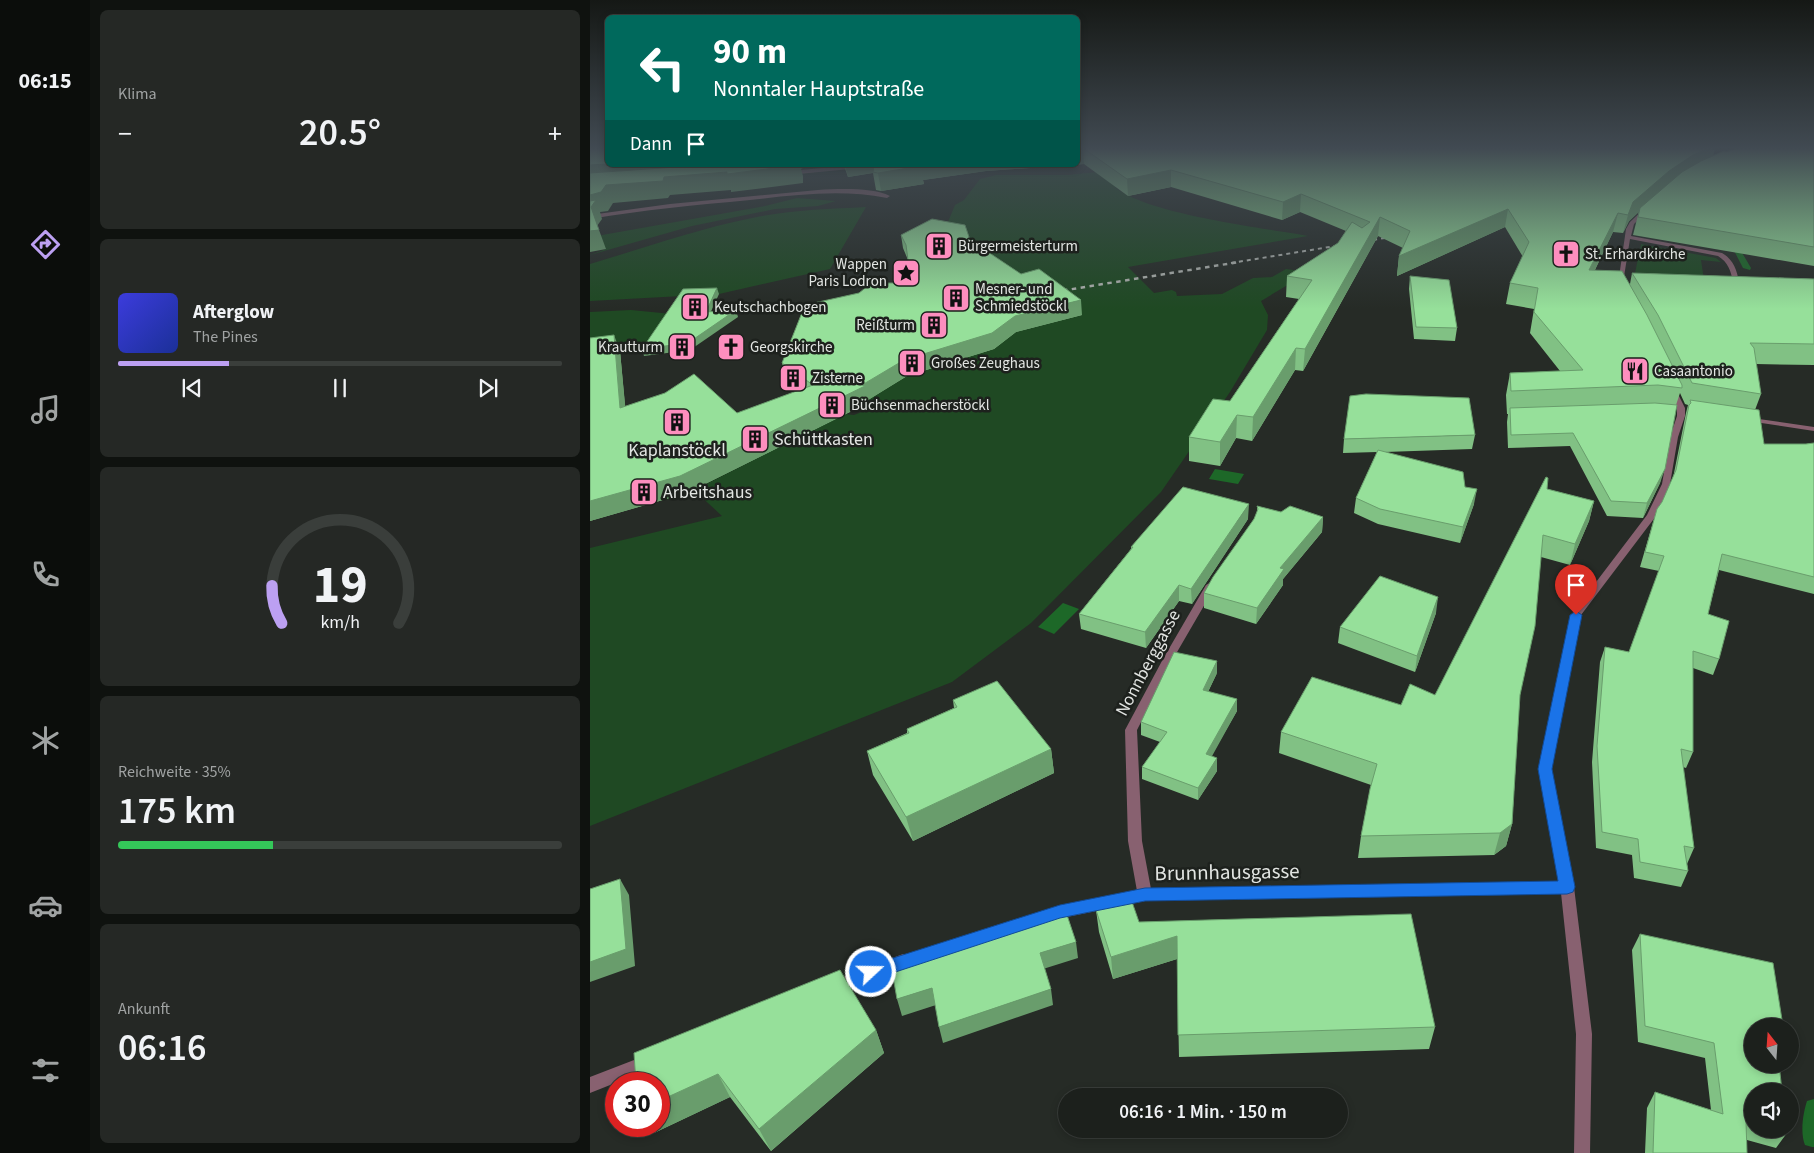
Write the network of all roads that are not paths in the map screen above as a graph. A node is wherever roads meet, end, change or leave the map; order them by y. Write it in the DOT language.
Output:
graph roads {
  1 [pos="707,202"];
  2 [pos="1655,202"];
  3 [pos="590,216"];
  4 [pos="1627,237"];
  5 [pos="1735,276"];
  6 [pos="1745,277"];
  7 [pos="1623,288"];
  8 [pos="1726,288"];
  9 [pos="1668,381"];
  10 [pos="1684,411"];
  11 [pos="1671,415"];
  12 [pos="1743,418"];
  13 [pos="1814,428"];
  14 [pos="1216,577"];
  15 [pos="1567,887"];
  16 [pos="1145,895"];
  17 [pos="1041,917"];
  18 [pos="917,956"];
  19 [pos="825,991"];
  20 [pos="662,1057"];
  21 [pos="590,1085"];
  22 [pos="1582,1153"];
  1 -- 3 [label="street"];
  2 -- 4 [label="street"];
  4 -- 5 [label="street"];
  4 -- 7 [label="street"];
  5 -- 6 [label="street"];
  5 -- 8 [label="street"];
  9 -- 10 [label="street"];
  10 -- 11 [label="street"];
  10 -- 15 [label="street"];
  12 -- 13 [label="street"];
  14 -- 16 [label="street, Nonnberggasse"];
  15 -- 16 [label="street, Brunnhausgasse"];
  15 -- 22 [label="street"];
  16 -- 17 [label="street, Brunnhausgasse"];
  18 -- 19 [label="street"];
  20 -- 21 [label="street"];
}
